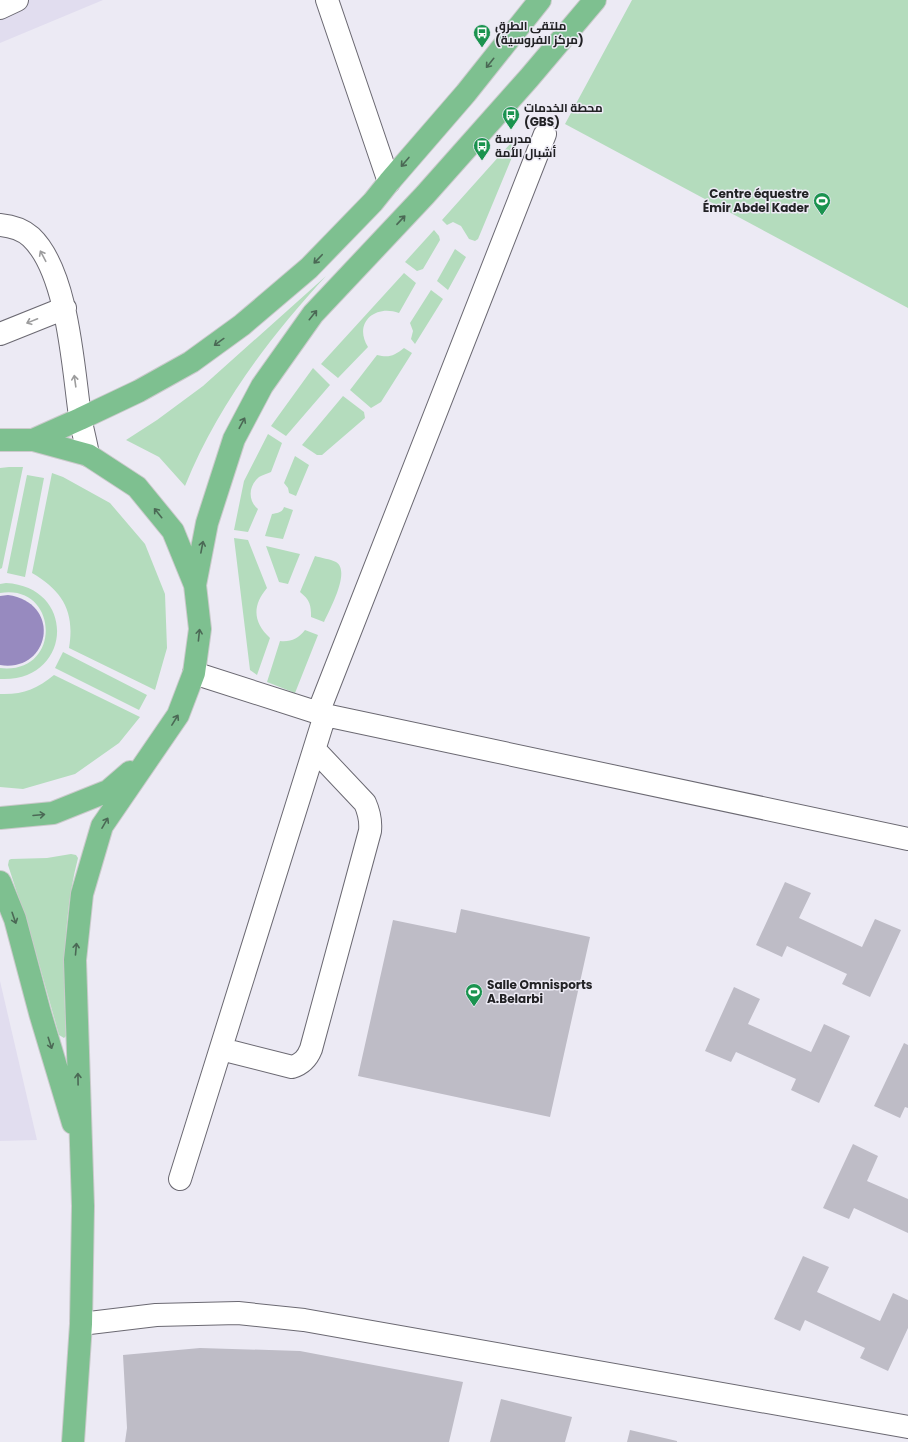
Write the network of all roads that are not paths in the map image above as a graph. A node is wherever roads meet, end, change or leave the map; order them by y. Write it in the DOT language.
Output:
graph roads {
  1 [pos="17,0"];
  2 [pos="327,0"];
  3 [pos="540,0"];
  4 [pos="595,0"];
  5 [pos="0,8"];
  6 [pos="545,134"];
  7 [pos="389,182"];
  8 [pos="0,225"];
  9 [pos="65,308"];
  10 [pos="0,334"];
  11 [pos="80,419"];
  12 [pos="0,440"];
  13 [pos="33,440"];
  14 [pos="88,455"];
  15 [pos="194,585"];
  16 [pos="194,673"];
  17 [pos="321,714"];
  18 [pos="315,750"];
  19 [pos="154,752"];
  20 [pos="0,818"];
  21 [pos="908,839"];
  22 [pos="0,882"];
  23 [pos="220,1049"];
  24 [pos="80,1146"];
  25 [pos="180,1179"];
  26 [pos="81,1324"];
  27 [pos="908,1427"];
  28 [pos="73,1442"];
  1 -- 5 [label="street"];
  2 -- 7 [label="street"];
  3 -- 7 [label="highway, one-way"];
  15 -- 4 [label="highway, one-way"];
  6 -- 17 [label="street"];
  7 -- 11 [label="highway, one-way"];
  9 -- 8 [label="street, one-way"];
  9 -- 10 [label="street, one-way"];
  11 -- 9 [label="street, one-way"];
  11 -- 13 [label="highway"];
  11 -- 14 [label="street"];
  12 -- 13 [label="highway"];
  13 -- 14 [label="highway"];
  15 -- 14 [label="highway, one-way"];
  16 -- 15 [label="highway, one-way"];
  16 -- 17 [label="street"];
  19 -- 16 [label="highway, one-way"];
  17 -- 18 [label="street"];
  17 -- 21 [label="street"];
  18 -- 23 [label="street"];
  18 -- 23 [label="street"];
  20 -- 19 [label="highway, one-way"];
  24 -- 19 [label="highway, one-way"];
  22 -- 24 [label="highway, one-way"];
  23 -- 25 [label="street"];
  24 -- 26 [label="highway"];
  26 -- 27 [label="street"];
  26 -- 28 [label="highway"];
}
